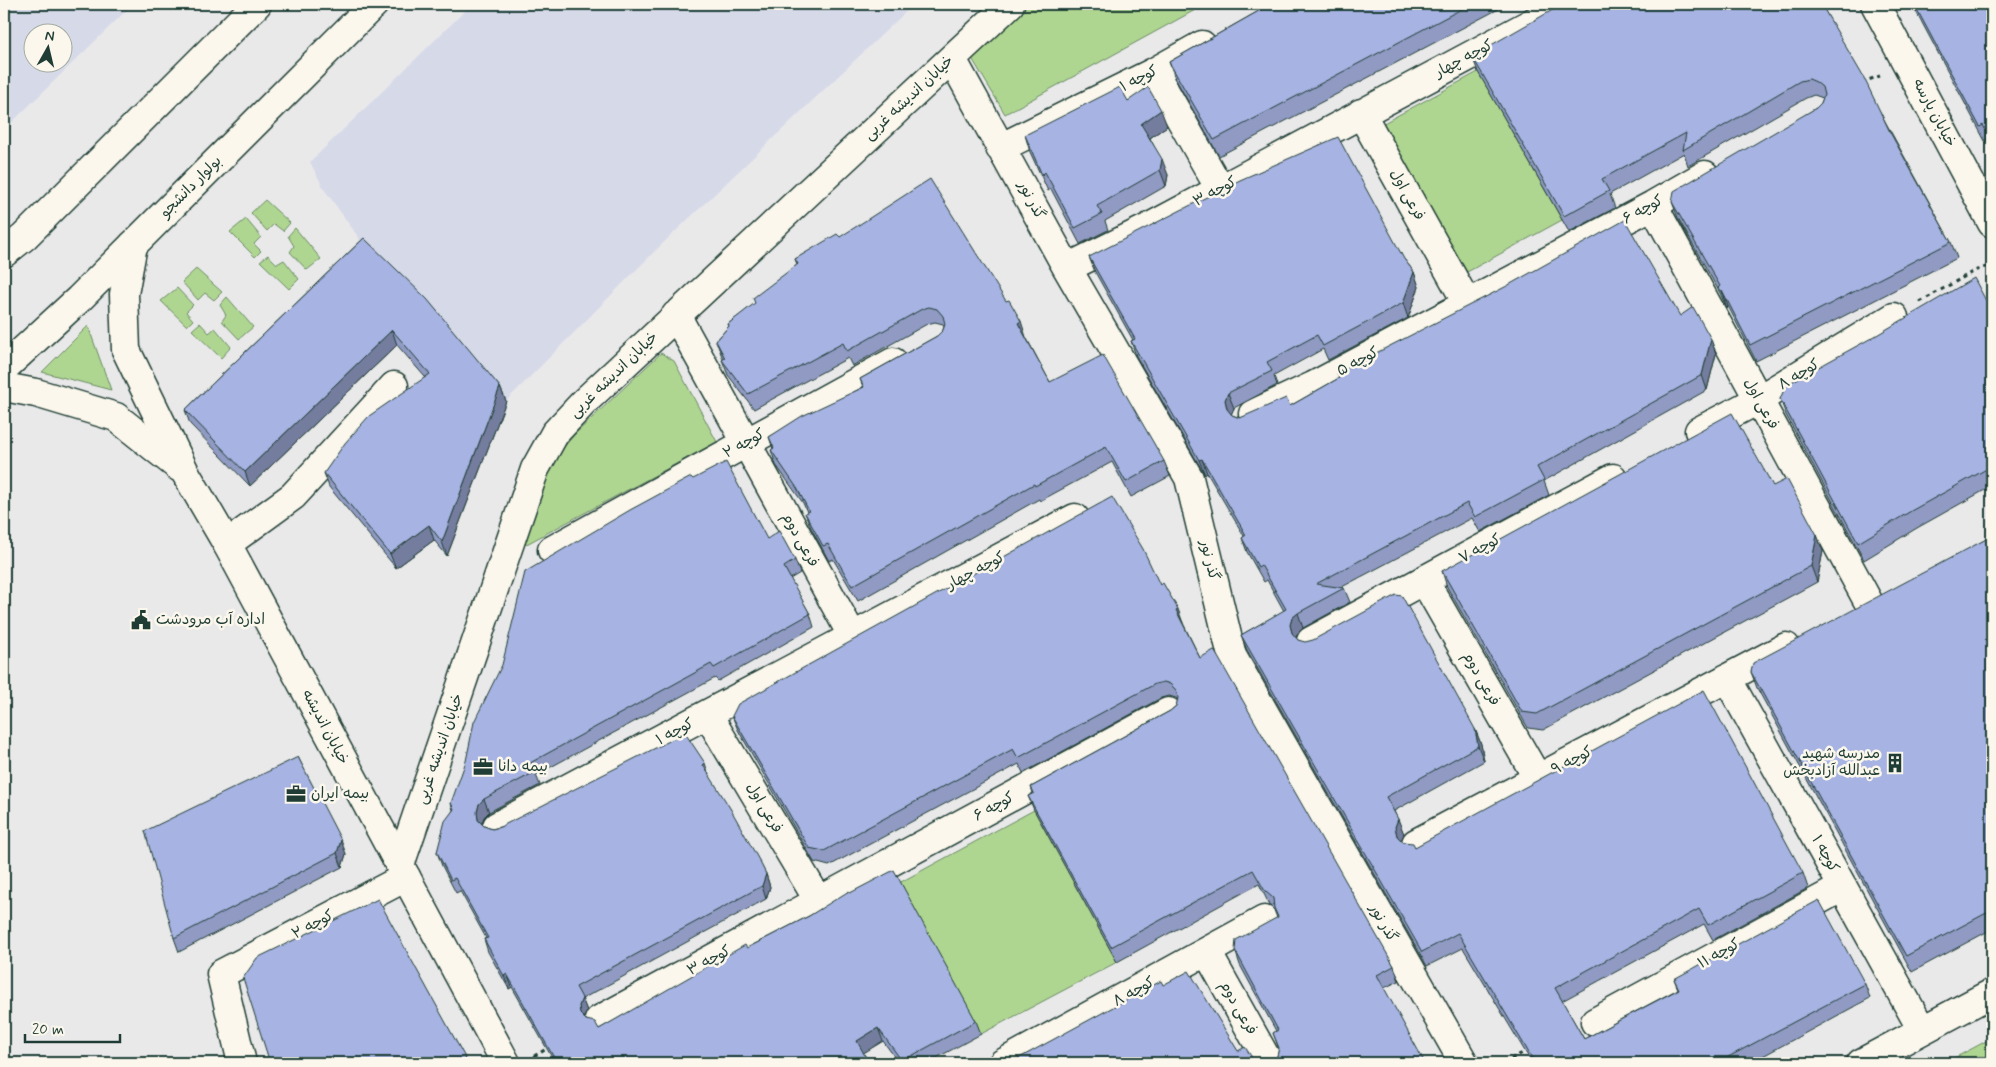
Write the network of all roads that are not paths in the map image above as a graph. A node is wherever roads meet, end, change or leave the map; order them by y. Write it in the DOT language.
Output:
graph roads {
  1 [pos="257,4"];
  2 [pos="374,4"];
  3 [pos="1010,4"];
  4 [pos="1567,4"];
  5 [pos="1875,4"];
  6 [pos="1223,33"];
  7 [pos="952,59"];
  8 [pos="1154,72"];
  9 [pos="1361,114"];
  10 [pos="1000,148"];
  11 [pos="1729,160"];
  12 [pos="1220,189"];
  13 [pos="1653,205"];
  14 [pos="1992,223"];
  15 [pos="133,245"];
  16 [pos="4,253"];
  17 [pos="1067,268"];
  18 [pos="1468,303"];
  19 [pos="676,315"];
  20 [pos="1894,317"];
  21 [pos="918,347"];
  22 [pos="4,368"];
  23 [pos="394,386"];
  24 [pos="4,387"];
  25 [pos="1758,400"];
  26 [pos="1246,417"];
  27 [pos="747,443"];
  28 [pos="1675,444"];
  29 [pos="1632,467"];
  30 [pos="186,472"];
  31 [pos="1099,505"];
  32 [pos="228,544"];
  33 [pos="552,550"];
  34 [pos="1424,580"];
  35 [pos="1895,589"];
  36 [pos="1869,603"];
  37 [pos="1844,616"];
  38 [pos="1810,634"];
  39 [pos="853,637"];
  40 [pos="1311,641"];
  41 [pos="1727,678"];
  42 [pos="1168,712"];
  43 [pos="708,714"];
  44 [pos="1538,779"];
  45 [pos="497,826"];
  46 [pos="1416,844"];
  47 [pos="403,871"];
  48 [pos="1843,887"];
  49 [pos="820,902"];
  50 [pos="1264,920"];
  51 [pos="1207,952"];
  52 [pos="1992,993"];
  53 [pos="599,1020"];
  54 [pos="1595,1022"];
  55 [pos="1922,1030"];
  56 [pos="517,1061"];
  57 [pos="242,1063"];
  58 [pos="1003,1063"];
  59 [pos="1270,1063"];
  60 [pos="1464,1063"];
  61 [pos="1861,1063"];
  1 -- 16 [label="street"];
  2 -- 15 [label="street, بولوار دانشجو"];
  3 -- 7 [label="street, خیابان اندیشه غربی"];
  4 -- 9 [label="street, کوچه چهار"];
  5 -- 14 [label="street, خیابان پارسه"];
  6 -- 8 [label="street, کوچه ۱"];
  7 -- 10 [label="street, گذر نور"];
  7 -- 19 [label="street, خیابان اندیشه غربی"];
  8 -- 10 [label="street, کوچه ۱"];
  8 -- 12 [label="street"];
  9 -- 12 [label="street, کوچه ۳"];
  9 -- 18 [label="street, فرعی اول"];
  10 -- 17 [label="street, گذر نور"];
  11 -- 13 [label="street, کوچه ۶"];
  12 -- 17 [label="street, کوچه ۳"];
  13 -- 18 [label="street, کوچه ۶"];
  13 -- 25 [label="street, فرعی اول"];
  15 -- 22 [label="street, بولوار دانشجو"];
  15 -- 30 [label="street, خیابان اندیشه"];
  17 -- 60 [label="street, گذر نور"];
  18 -- 26 [label="street, کوچه ۵"];
  19 -- 27 [label="street"];
  19 -- 47 [label="street, خیابان اندیشه غربی"];
  20 -- 25 [label="street, کوچه ۸"];
  21 -- 27 [label="street, کوچه ۲"];
  23 -- 32 [label="street"];
  24 -- 30 [label="street"];
  25 -- 28 [label="street, کوچه ۸"];
  25 -- 36 [label="street, فرعی اول"];
  27 -- 33 [label="street, کوچه ۲"];
  27 -- 39 [label="street, فرعی دوم"];
  29 -- 34 [label="street, کوچه ۷"];
  30 -- 32 [label="street, خیابان اندیشه"];
  31 -- 39 [label="street, کوچه چهار"];
  32 -- 47 [label="street, خیابان اندیشه"];
  34 -- 40 [label="street, کوچه ۷"];
  34 -- 44 [label="street, فرعی دوم"];
  35 -- 36 [label="street"];
  36 -- 37 [label="street"];
  38 -- 41 [label="street, کوچه ۹"];
  39 -- 43 [label="street, کوچه ۱"];
  41 -- 44 [label="street, کوچه ۹"];
  41 -- 48 [label="street, کوچه ۱"];
  42 -- 49 [label="street, کوچه ۶"];
  43 -- 45 [label="street, کوچه ۱"];
  43 -- 49 [label="street, فرعی اول"];
  44 -- 46 [label="street, کوچه ۹"];
  47 -- 56 [label="street, خیابان اندیشه"];
  47 -- 57 [label="street, کوچه ۲"];
  48 -- 54 [label="street, کوچه ۱۱"];
  48 -- 55 [label="street, کوچه ۱"];
  49 -- 53 [label="street, کوچه ۳"];
  50 -- 51 [label="street, کوچه ۸"];
  51 -- 58 [label="street, کوچه ۸"];
  51 -- 59 [label="street, فرعی دوم"];
  52 -- 55 [label="street"];
  55 -- 61 [label="street"];
}
